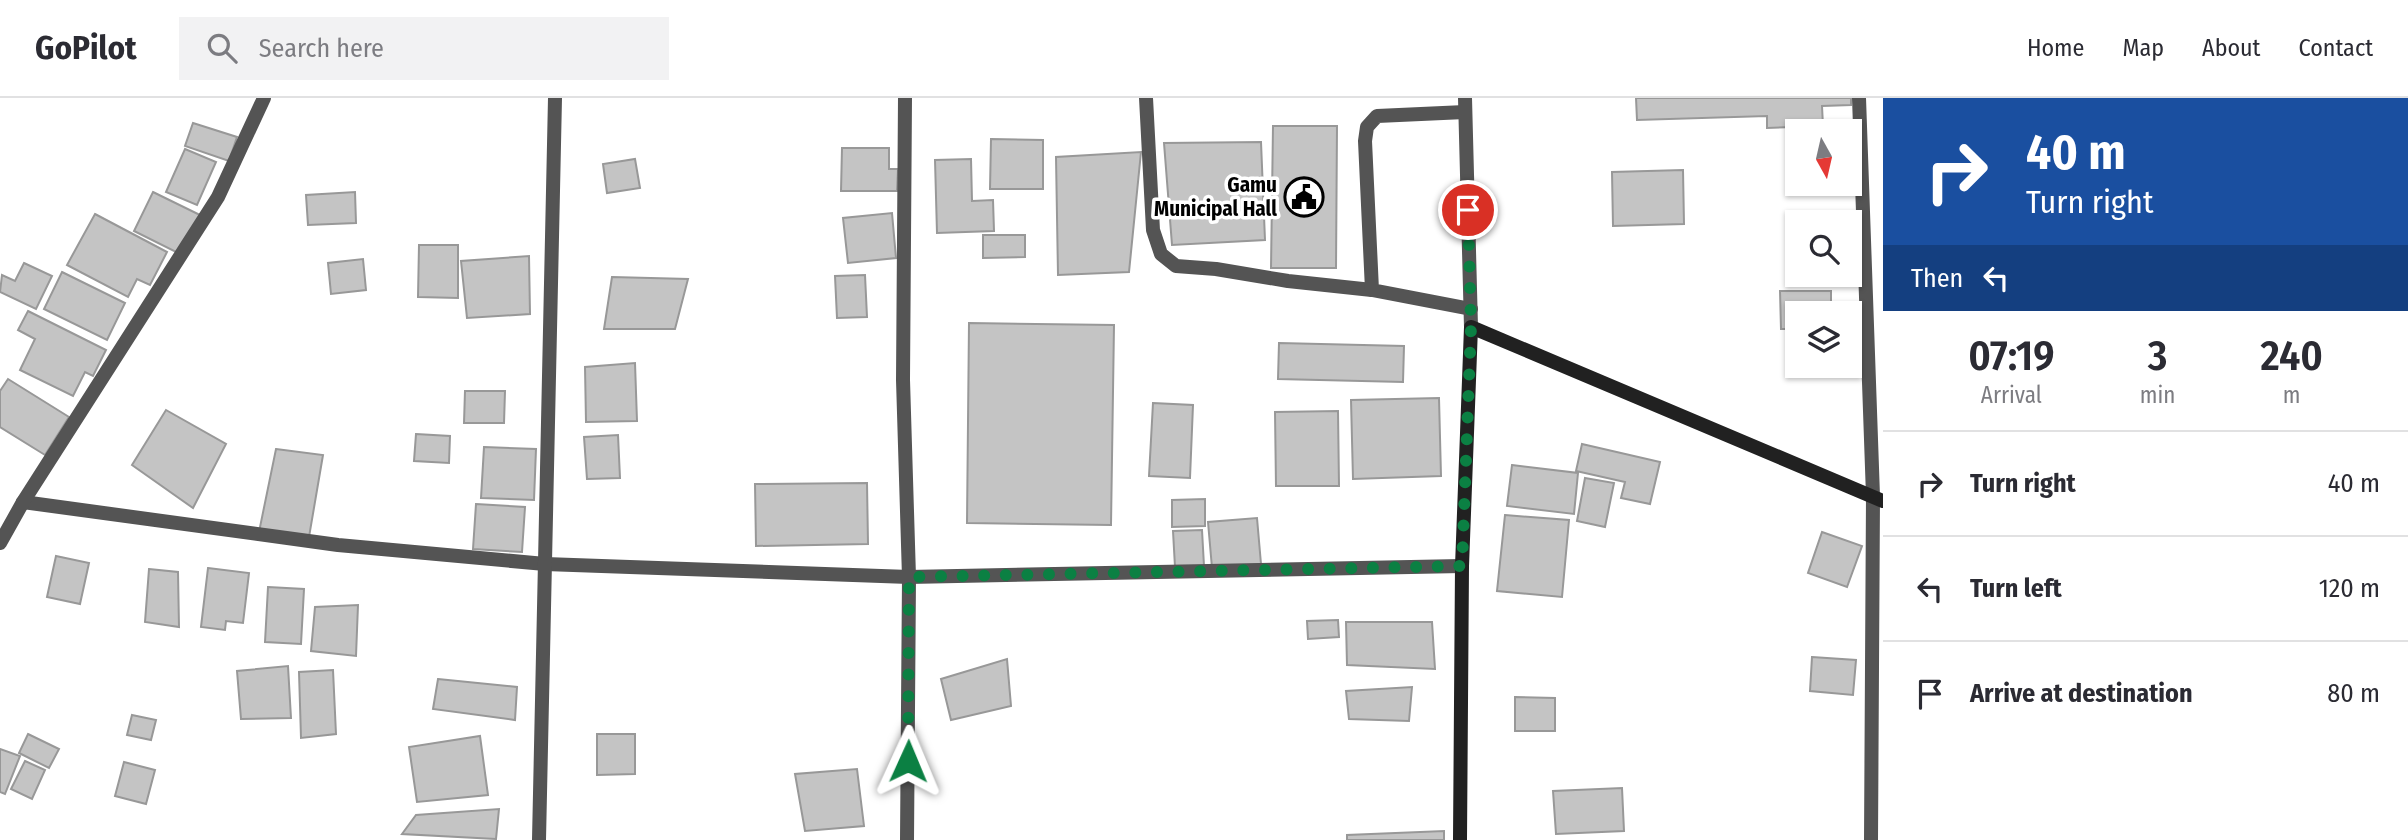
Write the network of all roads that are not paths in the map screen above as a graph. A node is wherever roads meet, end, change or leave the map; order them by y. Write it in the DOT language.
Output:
graph roads {
  1 [pos="264,98"];
  2 [pos="555,98"];
  3 [pos="905,98"];
  4 [pos="1146,98"];
  5 [pos="1859,98"];
  6 [pos="1465,105"];
  7 [pos="1372,289"];
  8 [pos="1471,309"];
  9 [pos="1471,327"];
  10 [pos="1878,499"];
  11 [pos="23,502"];
  12 [pos="0,543"];
  13 [pos="545,564"];
  14 [pos="1462,566"];
  15 [pos="909,577"];
  16 [pos="540,840"];
  17 [pos="907,840"];
  18 [pos="1460,840"];
  19 [pos="1871,840"];
  1 -- 11 [label="street"];
  2 -- 13 [label="street"];
  3 -- 15 [label="street"];
  4 -- 7 [label="street"];
  5 -- 10 [label="street"];
  6 -- 7 [label="street"];
  6 -- 8 [label="street"];
  7 -- 8 [label="street"];
  8 -- 9 [label="street"];
  9 -- 10 [label="street"];
  9 -- 14 [label="street"];
  10 -- 19 [label="street"];
  11 -- 12 [label="street"];
  11 -- 13 [label="street"];
  13 -- 15 [label="street"];
  13 -- 16 [label="street"];
  14 -- 15 [label="street"];
  14 -- 18 [label="street"];
  15 -- 17 [label="street"];
}
